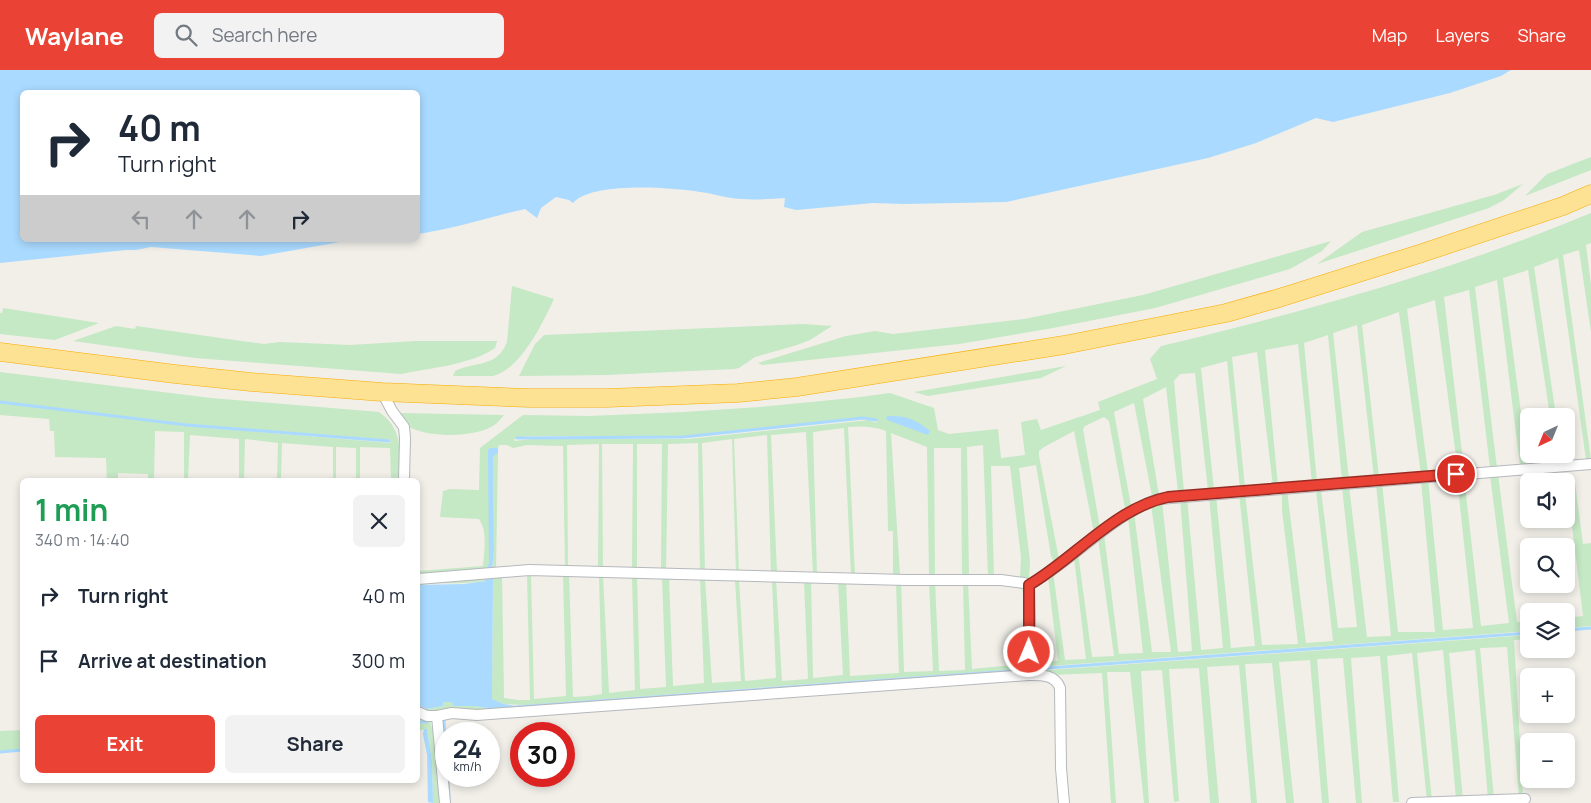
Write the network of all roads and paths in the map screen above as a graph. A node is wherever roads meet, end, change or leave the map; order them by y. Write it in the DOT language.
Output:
graph roads {
  1 [pos="1591,194"];
  2 [pos="0,352"];
  3 [pos="382,392"];
  4 [pos="1591,464"];
  5 [pos="404,478"];
  6 [pos="420,579"];
  7 [pos="1029,585"];
  8 [pos="1028,675"];
  9 [pos="420,713"];
  10 [pos="437,716"];
  11 [pos="1525,799"];
  12 [pos="445,803"];
  13 [pos="1064,803"];
  14 [pos="1412,803"];
  1 -- 3 [label="highway"];
  2 -- 3 [label="highway"];
  3 -- 5 [label="street"];
  4 -- 7 [label="street"];
  6 -- 7 [label="street"];
  7 -- 8 [label="street"];
  8 -- 10 [label="street"];
  8 -- 13 [label="street"];
  9 -- 10 [label="street"];
  10 -- 12 [label="street"];
  11 -- 14 [label="street"];
}
